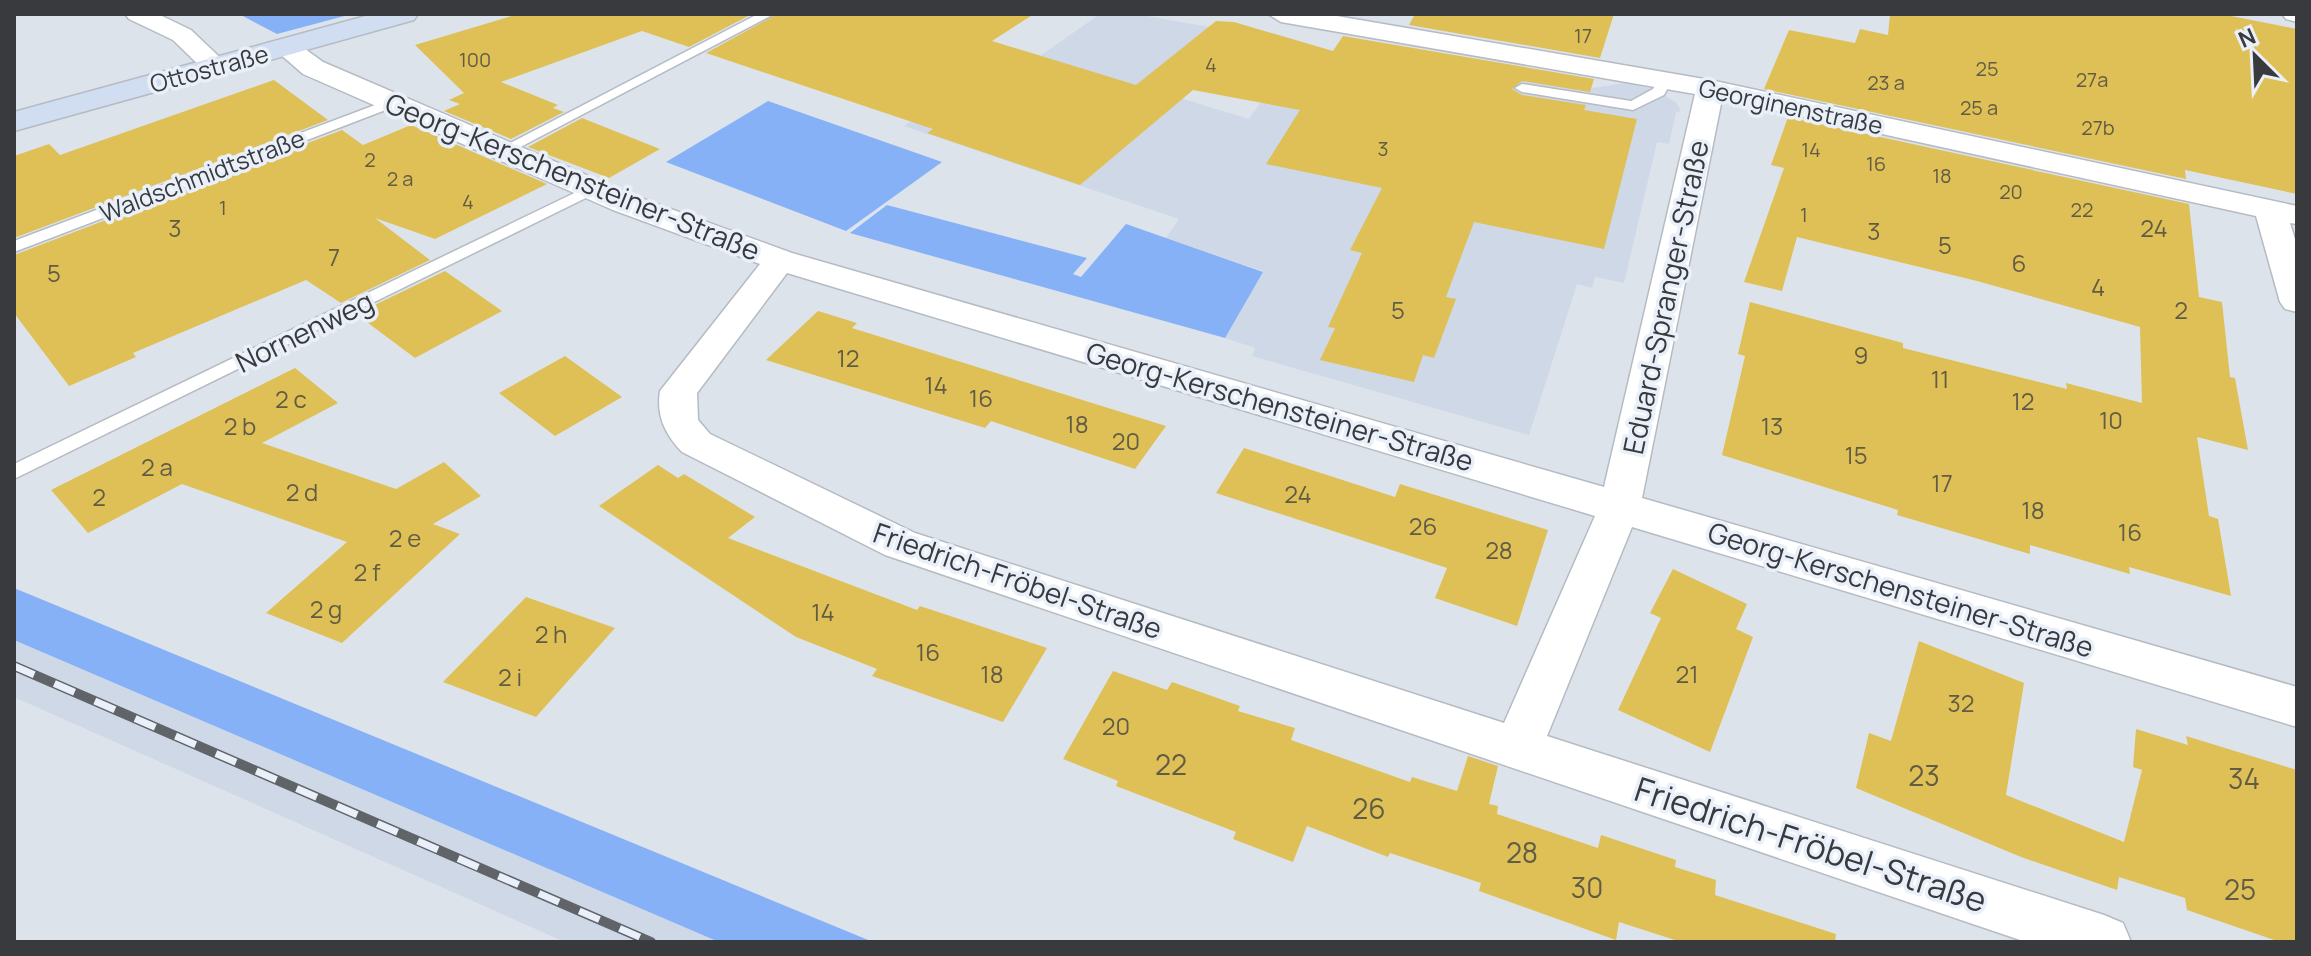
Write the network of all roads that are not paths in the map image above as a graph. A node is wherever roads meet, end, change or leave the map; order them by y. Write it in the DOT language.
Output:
graph roads {
  1 [pos="138,14"];
  2 [pos="404,14"];
  3 [pos="768,14"];
  4 [pos="1281,14"];
  5 [pos="285,47"];
  6 [pos="216,66"];
  7 [pos="1665,80"];
  8 [pos="1522,88"];
  9 [pos="1710,88"];
  10 [pos="391,103"];
  11 [pos="14,122"];
  12 [pos="504,150"];
  13 [pos="593,189"];
  14 [pos="2284,212"];
  15 [pos="14,247"];
  16 [pos="780,260"];
  17 [pos="2297,302"];
  18 [pos="14,472"];
  19 [pos="1620,506"];
  20 [pos="2297,707"];
  21 [pos="1518,747"];
  22 [pos="2104,942"];
  1 -- 6 [label="street"];
  2 -- 5 [label="street, Ottostraße"];
  3 -- 12 [label="lane"];
  4 -- 7 [label="street, Georginenstraße"];
  5 -- 6 [label="street, Ottostraße"];
  5 -- 10 [label="street, Georg-Kerschensteiner-Straße"];
  6 -- 11 [label="street, Ottostraße"];
  7 -- 8 [label="lane"];
  7 -- 9 [label="street, Georginenstraße"];
  9 -- 14 [label="street, Georginenstraße"];
  9 -- 19 [label="street, Eduard-Spranger-Straße"];
  10 -- 12 [label="street, Georg-Kerschensteiner-Straße"];
  10 -- 15 [label="lane, Waldschmidtstraße"];
  12 -- 13 [label="street, Georg-Kerschensteiner-Straße"];
  13 -- 16 [label="street, Georg-Kerschensteiner-Straße"];
  13 -- 18 [label="lane, Nornenweg"];
  14 -- 17 [label="street"];
  16 -- 19 [label="street, Georg-Kerschensteiner-Straße"];
  16 -- 21 [label="street, Friedrich-Fröbel-Straße"];
  19 -- 20 [label="street, Georg-Kerschensteiner-Straße"];
  19 -- 21 [label="street"];
  21 -- 22 [label="street, Friedrich-Fröbel-Straße"];
}
